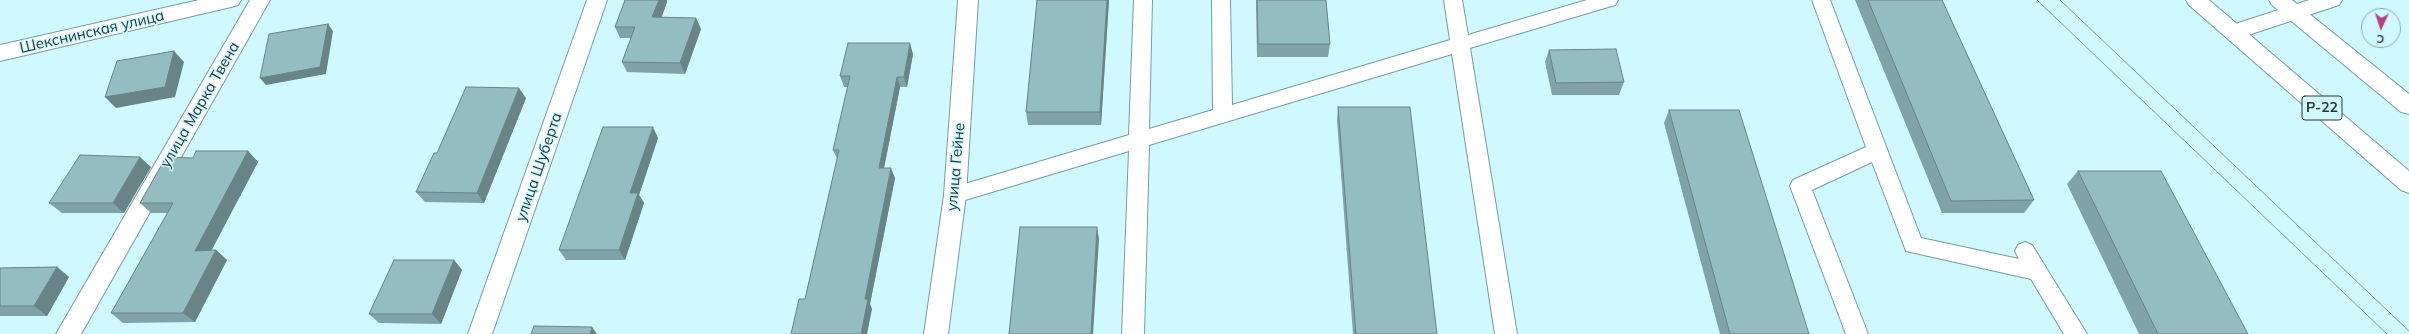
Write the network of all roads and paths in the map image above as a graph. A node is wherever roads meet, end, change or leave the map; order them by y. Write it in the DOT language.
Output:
graph roads {
  1 [pos="231,0"];
  2 [pos="260,0"];
  3 [pos="597,0"];
  4 [pos="968,0"];
  5 [pos="1143,0"];
  6 [pos="1221,0"];
  7 [pos="1453,0"];
  8 [pos="1609,0"];
  9 [pos="1821,0"];
  10 [pos="2196,0"];
  11 [pos="2332,0"];
  12 [pos="2286,6"];
  13 [pos="2233,32"];
  14 [pos="1460,45"];
  15 [pos="0,53"];
  16 [pos="2409,106"];
  17 [pos="1223,115"];
  18 [pos="1138,140"];
  19 [pos="1878,151"];
  20 [pos="2409,184"];
  21 [pos="955,195"];
  22 [pos="2025,251"];
  23 [pos="2038,272"];
  24 [pos="68,334"];
  25 [pos="480,334"];
  26 [pos="936,334"];
  27 [pos="1133,334"];
  28 [pos="1506,334"];
  29 [pos="1857,334"];
  30 [pos="2076,334"];
  1 -- 15 [label="main road, Шекснинская улица"];
  2 -- 24 [label="main road, улица Марка Твена"];
  3 -- 25 [label="main road, улица Шуберта"];
  4 -- 21 [label="main road, улица Гейне"];
  5 -- 18 [label="lane"];
  6 -- 17 [label="lane"];
  7 -- 14 [label="lane"];
  8 -- 14 [label="lane"];
  9 -- 19 [label="lane"];
  10 -- 13 [label="main road, Р-22"];
  11 -- 12 [label="main road"];
  12 -- 13 [label="main road"];
  12 -- 16 [label="main road"];
  13 -- 20 [label="main road, Р-22"];
  14 -- 17 [label="lane"];
  14 -- 28 [label="lane"];
  17 -- 18 [label="lane"];
  18 -- 21 [label="lane"];
  18 -- 27 [label="lane"];
  19 -- 23 [label="lane"];
  19 -- 29 [label="lane"];
  21 -- 26 [label="main road, улица Гейне"];
  22 -- 23 [label="lane"];
  23 -- 30 [label="lane"];
}
